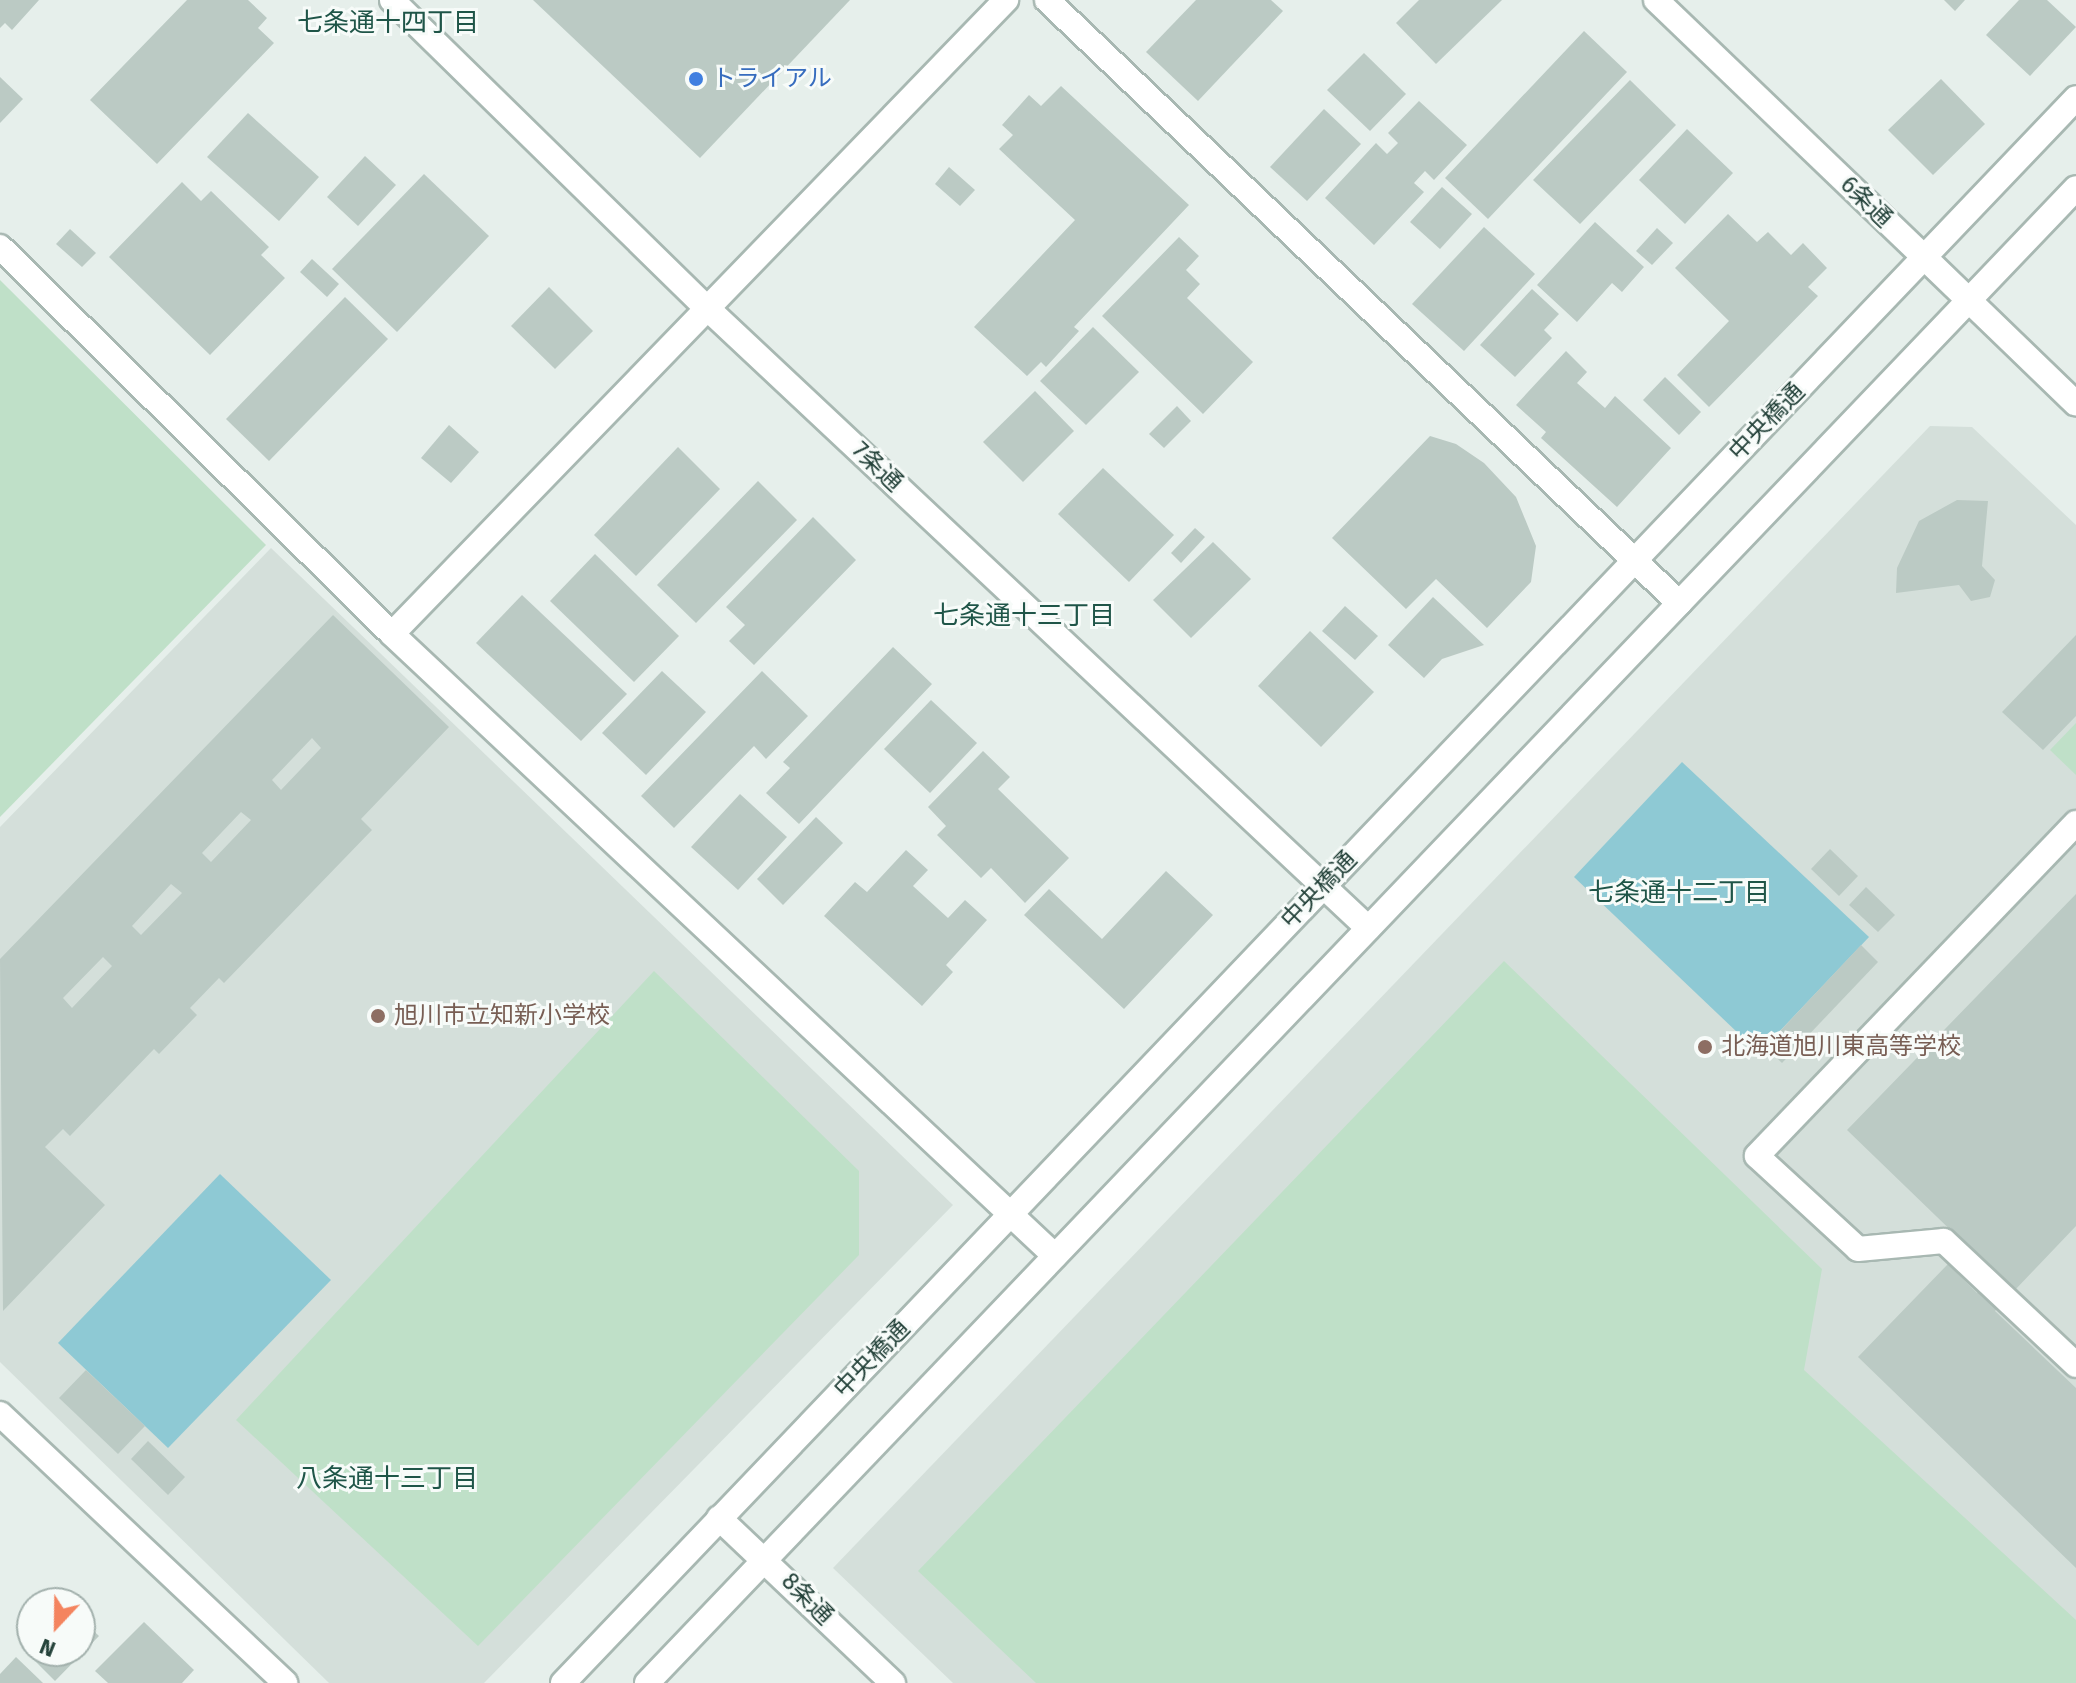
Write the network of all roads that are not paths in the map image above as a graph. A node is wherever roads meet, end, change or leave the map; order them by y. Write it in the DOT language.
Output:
graph roads {
  1 [pos="392,0"];
  2 [pos="1006,0"];
  3 [pos="1047,0"];
  4 [pos="1656,0"];
  5 [pos="2076,98"];
  6 [pos="2076,188"];
  7 [pos="0,247"];
  8 [pos="1924,257"];
  9 [pos="1968,300"];
  10 [pos="706,307"];
  11 [pos="2076,404"];
  12 [pos="1635,560"];
  13 [pos="1679,603"];
  14 [pos="392,634"];
  15 [pos="2076,823"];
  16 [pos="1323,885"];
  17 [pos="1368,928"];
  18 [pos="1011,1214"];
  19 [pos="1055,1256"];
  20 [pos="2076,1365"];
  21 [pos="0,1414"];
  22 [pos="719,1518"];
  23 [pos="766,1558"];
  24 [pos="285,1683"];
  25 [pos="563,1683"];
  26 [pos="647,1683"];
  27 [pos="893,1683"];
  1 -- 10 [label="street, 7条通"];
  2 -- 10 [label="street"];
  3 -- 12 [label="street"];
  4 -- 8 [label="street, 6条通"];
  5 -- 8 [label="street, 中央橋通"];
  6 -- 9 [label="street"];
  7 -- 14 [label="street"];
  8 -- 9 [label="street, 6条通"];
  8 -- 12 [label="street, 中央橋通"];
  9 -- 11 [label="street, 6条通"];
  9 -- 13 [label="street"];
  10 -- 14 [label="street"];
  10 -- 16 [label="street, 7条通"];
  12 -- 13 [label="street"];
  12 -- 16 [label="street, 中央橋通"];
  13 -- 17 [label="street"];
  14 -- 18 [label="street"];
  15 -- 20 [label="street"];
  16 -- 17 [label="street, 7条通"];
  16 -- 18 [label="street, 中央橋通"];
  17 -- 19 [label="street"];
  18 -- 19 [label="street"];
  18 -- 22 [label="street, 中央橋通"];
  19 -- 23 [label="street"];
  21 -- 24 [label="street"];
  22 -- 23 [label="street, 8条通"];
  22 -- 25 [label="street, 中央橋通"];
  23 -- 26 [label="street"];
  23 -- 27 [label="street, 8条通"];
}
